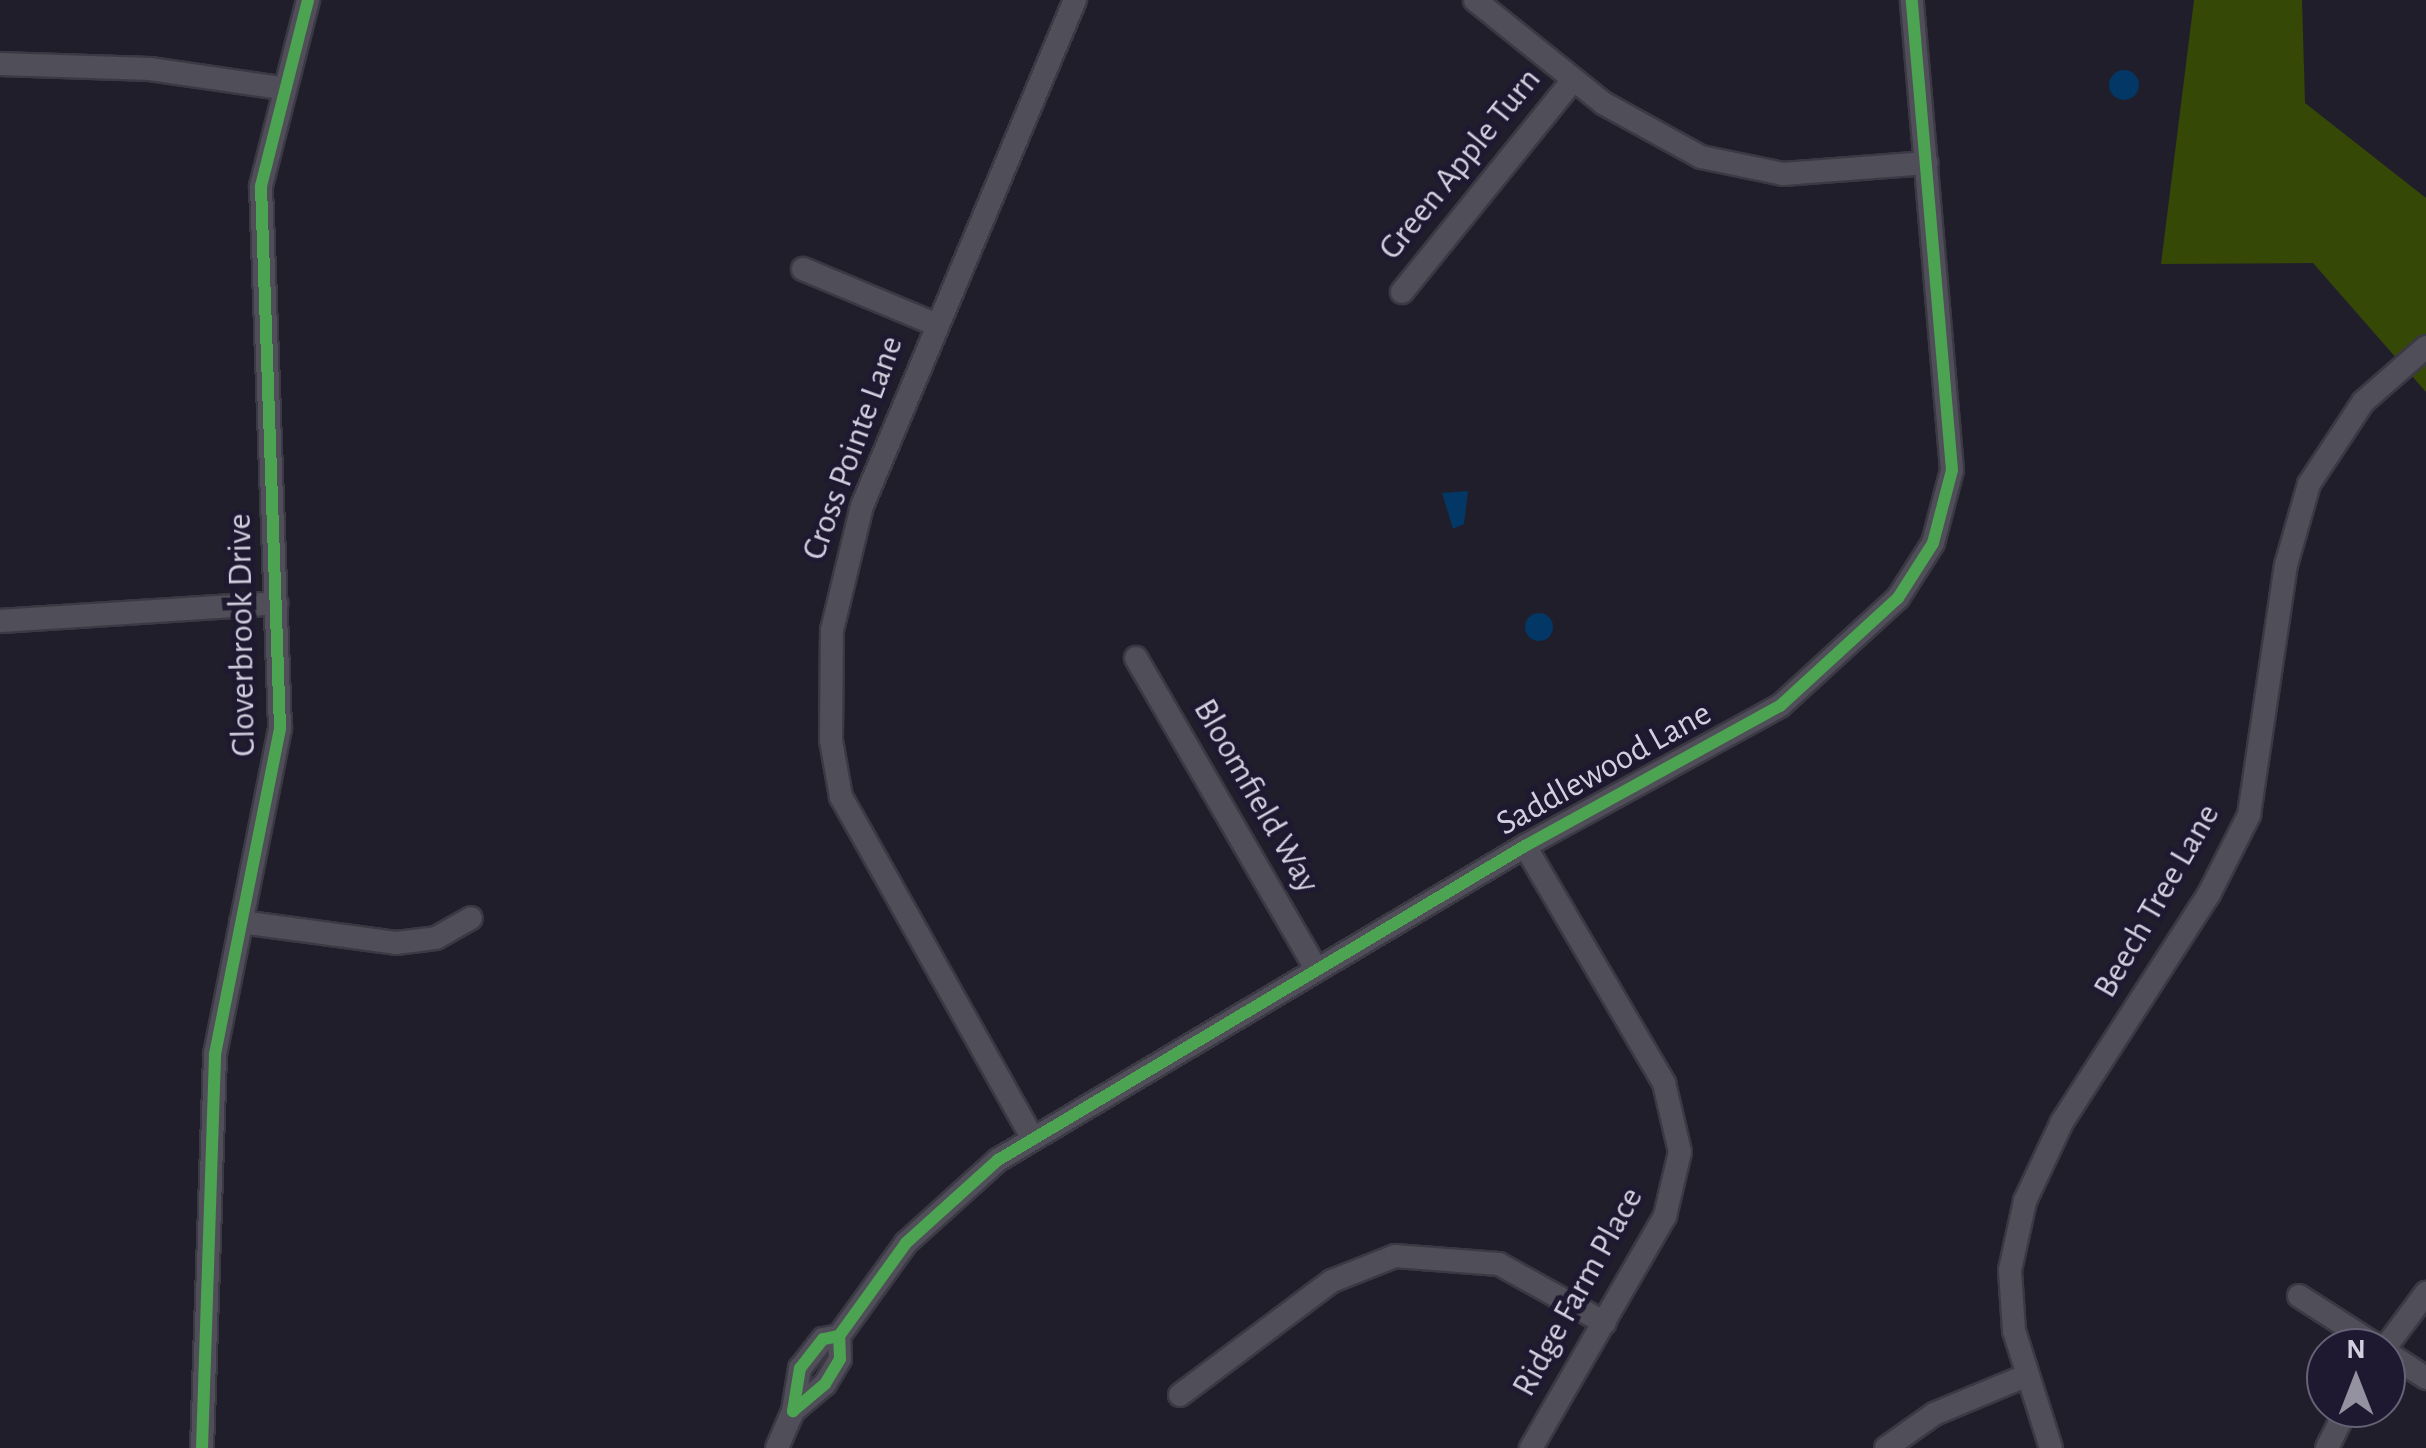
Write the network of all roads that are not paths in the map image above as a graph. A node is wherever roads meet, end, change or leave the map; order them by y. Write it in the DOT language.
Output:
graph roads {
  1 [pos="308,0"];
  2 [pos="1075,0"];
  3 [pos="1474,0"];
  4 [pos="1912,0"];
  5 [pos="0,64"];
  6 [pos="1573,80"];
  7 [pos="280,88"];
  8 [pos="1927,163"];
  9 [pos="802,269"];
  10 [pos="1402,292"];
  11 [pos="937,325"];
  12 [pos="2426,347"];
  13 [pos="276,603"];
  14 [pos="0,621"];
  15 [pos="1136,658"];
  16 [pos="1524,846"];
  17 [pos="472,918"];
  18 [pos="241,922"];
  19 [pos="1316,968"];
  20 [pos="1032,1137"];
  21 [pos="2426,1292"];
  22 [pos="2299,1296"];
  23 [pos="1605,1322"];
  24 [pos="2350,1328"];
  25 [pos="2399,1328"];
  26 [pos="2023,1377"];
  27 [pos="1180,1395"];
  28 [pos="202,1448"];
  29 [pos="777,1448"];
  30 [pos="1532,1448"];
  31 [pos="1886,1448"];
  32 [pos="2051,1448"];
  1 -- 7 [label="street, Cloverbrook Drive"];
  2 -- 11 [label="street, Cross Pointe Lane"];
  3 -- 6 [label="street"];
  4 -- 8 [label="street, Saddlewood Lane"];
  5 -- 7 [label="street"];
  6 -- 8 [label="street"];
  6 -- 10 [label="street, Green Apple Turn"];
  7 -- 13 [label="street, Cloverbrook Drive"];
  8 -- 16 [label="street, Saddlewood Lane"];
  9 -- 11 [label="street"];
  11 -- 20 [label="street, Cross Pointe Lane"];
  12 -- 26 [label="street, Beech Tree Lane"];
  13 -- 14 [label="street"];
  13 -- 18 [label="street, Cloverbrook Drive"];
  15 -- 19 [label="street, Bloomfield Way"];
  16 -- 19 [label="street, Saddlewood Lane"];
  16 -- 23 [label="street, Ridge Farm Place"];
  17 -- 18 [label="street"];
  18 -- 28 [label="street, Cloverbrook Drive"];
  19 -- 20 [label="street, Saddlewood Lane"];
  20 -- 29 [label="street, Saddlewood Lane"];
  21 -- 25 [label="street"];
  22 -- 24 [label="street"];
  23 -- 27 [label="street"];
  23 -- 30 [label="street, Ridge Farm Place"];
  26 -- 31 [label="street"];
  26 -- 32 [label="street, Beech Tree Lane"];
}
